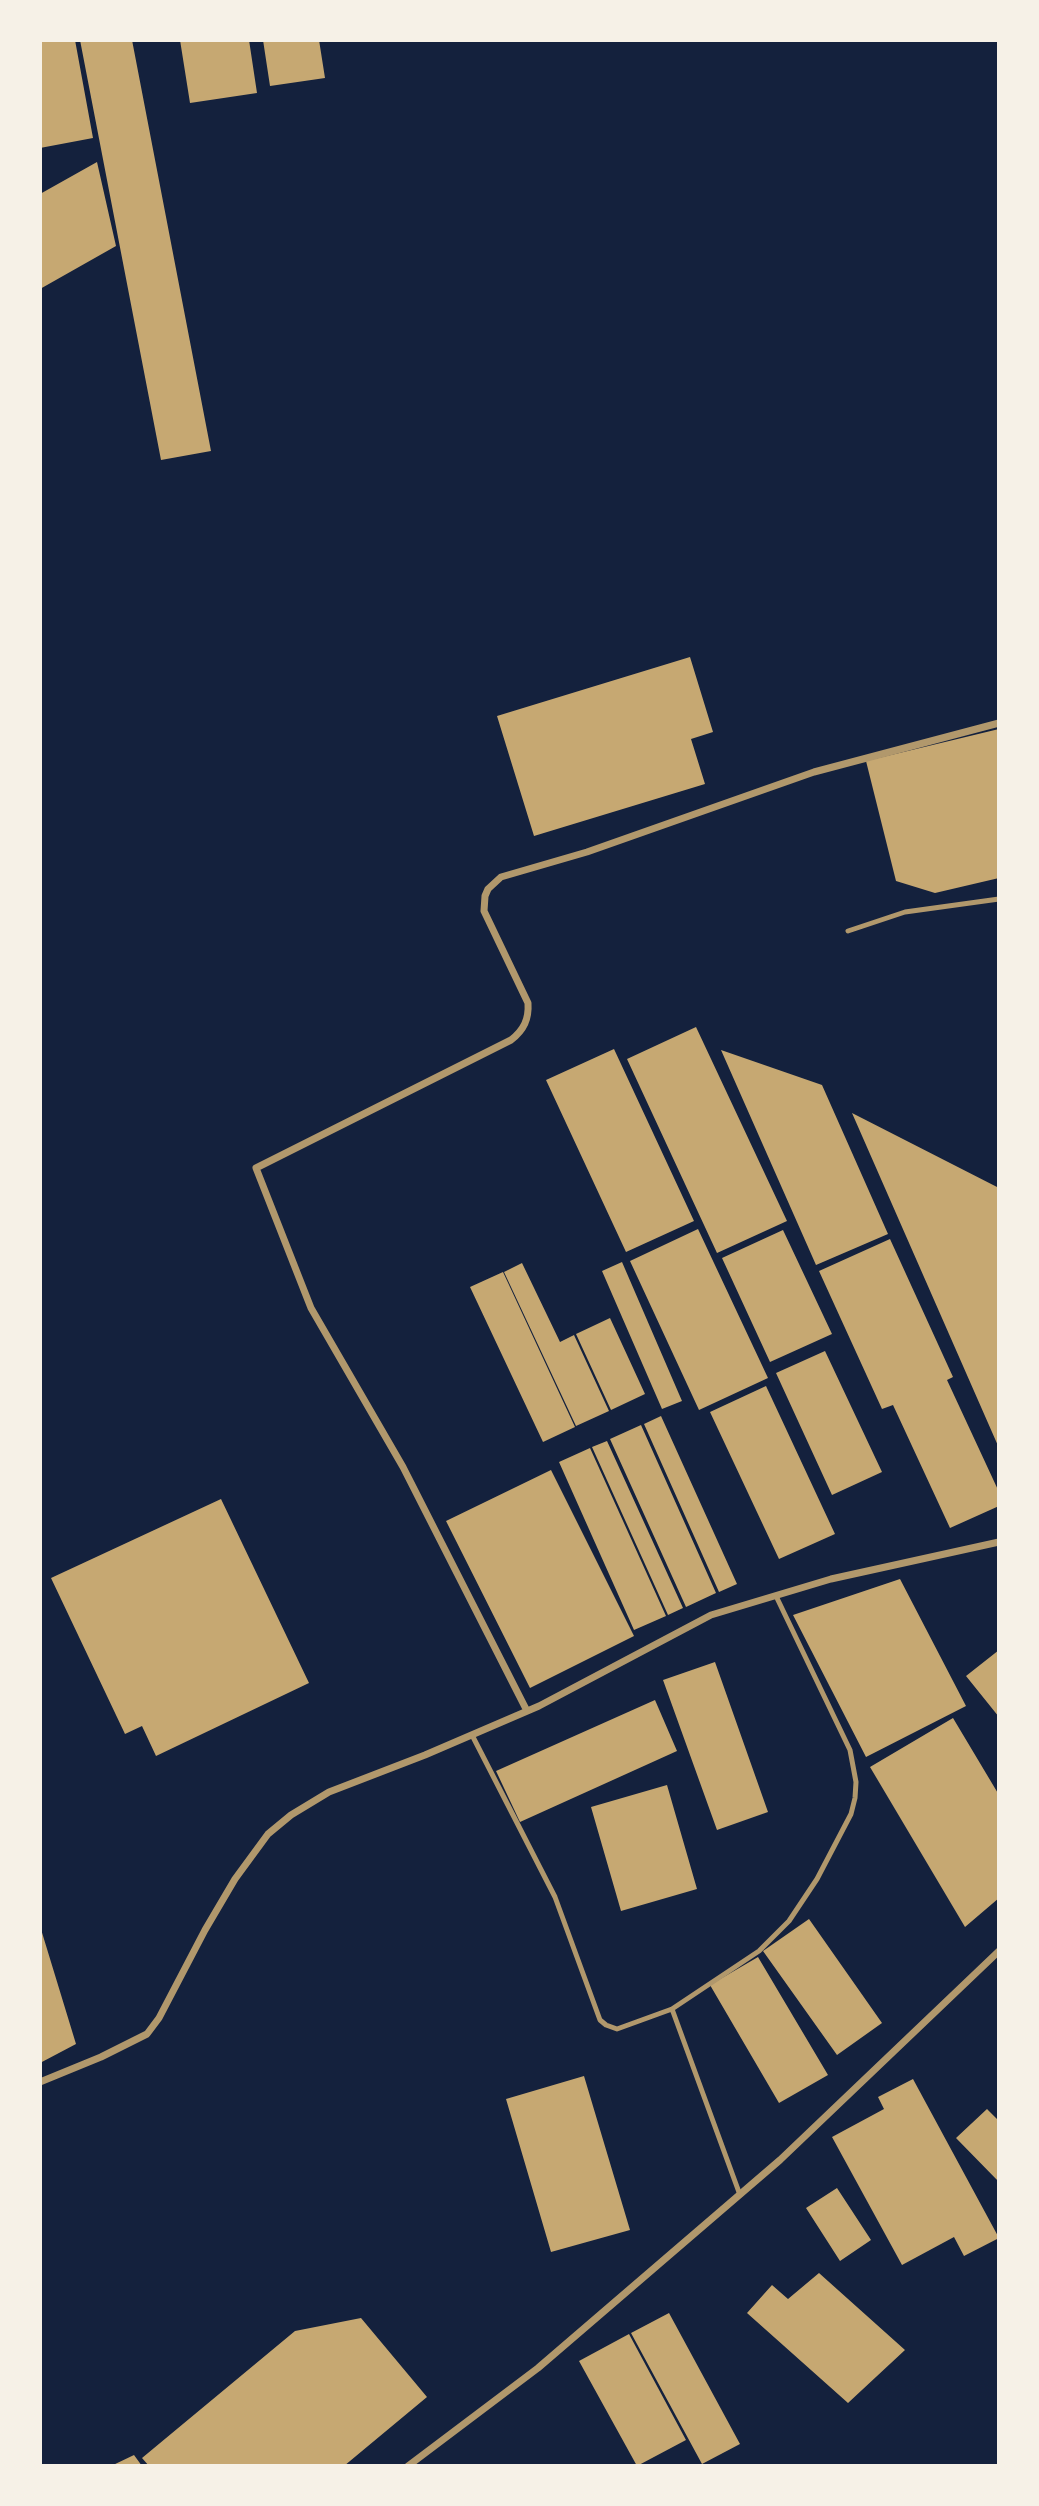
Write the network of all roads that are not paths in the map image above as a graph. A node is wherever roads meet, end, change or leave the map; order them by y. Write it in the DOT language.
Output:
graph roads {
  1 [pos="999,723"];
  2 [pos="999,899"];
  3 [pos="848,931"];
  4 [pos="999,1542"];
  5 [pos="776,1596"];
  6 [pos="527,1711"];
  7 [pos="472,1735"];
  8 [pos="999,1951"];
  9 [pos="672,2009"];
  10 [pos="40,2082"];
  11 [pos="740,2194"];
  12 [pos="408,2466"];
  1 -- 6 [label="street"];
  2 -- 3 [label="lane"];
  4 -- 5 [label="street"];
  5 -- 6 [label="street"];
  5 -- 9 [label="lane"];
  6 -- 7 [label="street"];
  7 -- 9 [label="lane"];
  7 -- 10 [label="street"];
  8 -- 11 [label="street"];
  9 -- 11 [label="lane"];
  11 -- 12 [label="street"];
}
